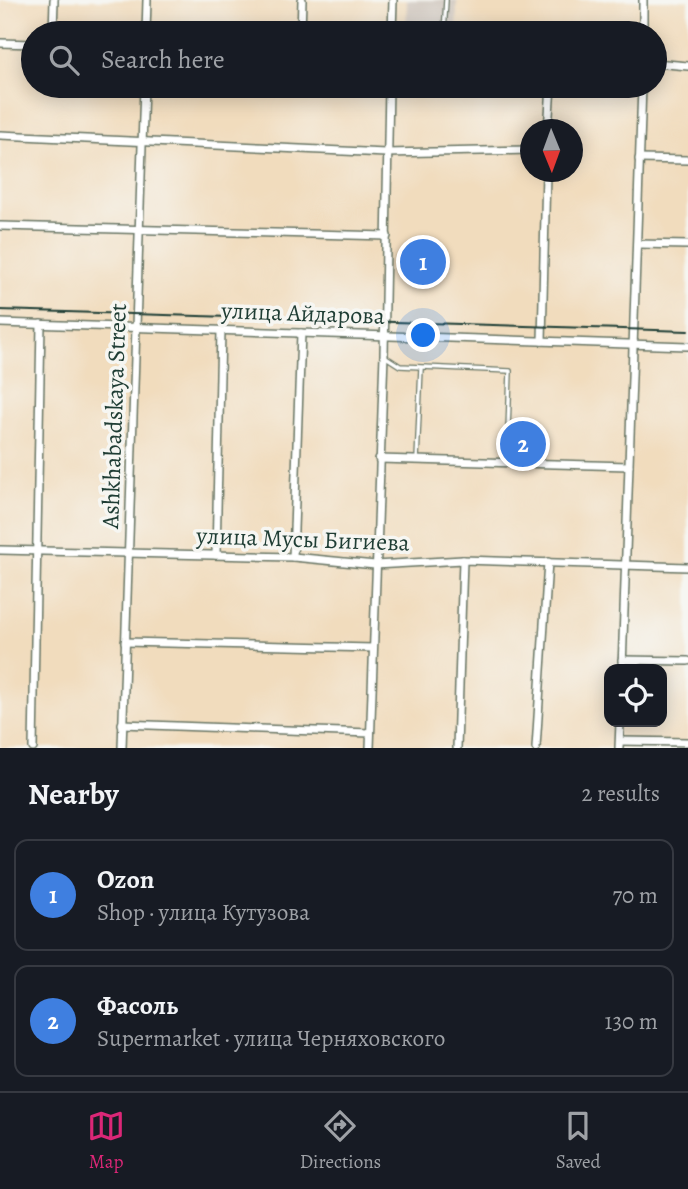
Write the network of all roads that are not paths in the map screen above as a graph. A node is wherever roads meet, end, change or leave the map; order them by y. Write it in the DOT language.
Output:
graph roads {
  1 [pos="54,0"];
  2 [pos="147,0"];
  3 [pos="302,0"];
  4 [pos="393,0"];
  5 [pos="446,0"];
  6 [pos="643,0"];
  7 [pos="53,21"];
  8 [pos="146,21"];
  9 [pos="301,21"];
  10 [pos="392,21"];
  11 [pos="445,21"];
  12 [pos="643,21"];
  13 [pos="0,43"];
  14 [pos="21,44"];
  15 [pos="667,64"];
  16 [pos="688,66"];
  17 [pos="144,98"];
  18 [pos="388,98"];
  19 [pos="550,98"];
  20 [pos="642,98"];
  21 [pos="549,119"];
  22 [pos="0,135"];
  23 [pos="142,141"];
  24 [pos="520,150"];
  25 [pos="386,153"];
  26 [pos="639,159"];
  27 [pos="688,160"];
  28 [pos="546,182"];
  29 [pos="0,226"];
  30 [pos="139,228"];
  31 [pos="387,236"];
  32 [pos="637,244"];
  33 [pos="688,244"];
  34 [pos="0,323"];
  35 [pos="41,324"];
  36 [pos="136,327"];
  37 [pos="221,330"];
  38 [pos="301,333"];
  39 [pos="384,335"];
  40 [pos="542,341"];
  41 [pos="633,344"];
  42 [pos="688,346"];
  43 [pos="384,355"];
  44 [pos="421,368"];
  45 [pos="379,459"];
  46 [pos="416,460"];
  47 [pos="507,462"];
  48 [pos="629,466"];
  49 [pos="0,550"];
  50 [pos="37,552"];
  51 [pos="128,553"];
  52 [pos="216,555"];
  53 [pos="292,557"];
  54 [pos="463,560"];
  55 [pos="548,562"];
  56 [pos="375,565"];
  57 [pos="625,565"];
  58 [pos="688,567"];
  59 [pos="125,642"];
  60 [pos="373,648"];
  61 [pos="688,661"];
  62 [pos="622,664"];
  63 [pos="638,664"];
  64 [pos="122,724"];
  65 [pos="620,727"];
  66 [pos="370,733"];
  67 [pos="688,742"];
  68 [pos="620,745"];
  69 [pos="33,748"];
  70 [pos="122,748"];
  71 [pos="370,748"];
  72 [pos="457,748"];
  73 [pos="536,748"];
  1 -- 7 [label="street"];
  2 -- 8 [label="street"];
  3 -- 9 [label="street"];
  4 -- 10 [label="street"];
  5 -- 11 [label="lane"];
  6 -- 12 [label="street"];
  13 -- 14 [label="street"];
  15 -- 16 [label="street"];
  17 -- 23 [label="street, Ashkhabadskaya Street"];
  18 -- 25 [label="street"];
  19 -- 21 [label="street"];
  20 -- 26 [label="street"];
  22 -- 23 [label="street"];
  23 -- 25 [label="street"];
  23 -- 30 [label="street, Ashkhabadskaya Street"];
  24 -- 25 [label="street"];
  25 -- 31 [label="street"];
  26 -- 27 [label="street"];
  26 -- 32 [label="street"];
  28 -- 40 [label="street"];
  29 -- 30 [label="street"];
  30 -- 31 [label="street"];
  30 -- 36 [label="street, Ashkhabadskaya Street"];
  31 -- 39 [label="street"];
  32 -- 33 [label="street"];
  32 -- 41 [label="street"];
  34 -- 35 [label="street, улица Айдарова"];
  35 -- 36 [label="street, улица Айдарова"];
  35 -- 50 [label="street"];
  36 -- 37 [label="street, улица Айдарова"];
  36 -- 51 [label="street, Ashkhabadskaya Street"];
  37 -- 38 [label="street, улица Айдарова"];
  37 -- 52 [label="street"];
  38 -- 39 [label="street, улица Айдарова"];
  38 -- 53 [label="street"];
  39 -- 40 [label="street, улица Айдарова"];
  39 -- 43 [label="street"];
  40 -- 41 [label="street, улица Айдарова"];
  41 -- 42 [label="street, улица Айдарова"];
  41 -- 48 [label="street"];
  43 -- 44 [label="lane"];
  43 -- 45 [label="street"];
  44 -- 46 [label="lane"];
  44 -- 47 [label="lane"];
  45 -- 46 [label="street"];
  45 -- 56 [label="street"];
  46 -- 47 [label="street"];
  47 -- 48 [label="street"];
  48 -- 57 [label="street"];
  49 -- 50 [label="street, улица Мусы Бигиева"];
  50 -- 51 [label="street, улица Мусы Бигиева"];
  50 -- 69 [label="street"];
  51 -- 52 [label="street, улица Мусы Бигиева"];
  51 -- 59 [label="street, Ashkhabadskaya Street"];
  52 -- 53 [label="street, улица Мусы Бигиева"];
  53 -- 56 [label="street, улица Мусы Бигиева"];
  54 -- 55 [label="street, улица Мусы Бигиева"];
  54 -- 56 [label="street, улица Мусы Бигиева"];
  54 -- 72 [label="street"];
  55 -- 57 [label="street, улица Мусы Бигиева"];
  55 -- 73 [label="street"];
  56 -- 60 [label="street"];
  57 -- 58 [label="street, улица Мусы Бигиева"];
  57 -- 62 [label="street"];
  59 -- 60 [label="street"];
  59 -- 64 [label="street, Ashkhabadskaya Street"];
  60 -- 66 [label="street"];
  61 -- 63 [label="street"];
  64 -- 66 [label="street"];
  64 -- 70 [label="street, Ashkhabadskaya Street"];
  65 -- 68 [label="street"];
  66 -- 71 [label="street"];
  67 -- 68 [label="street"];
}
